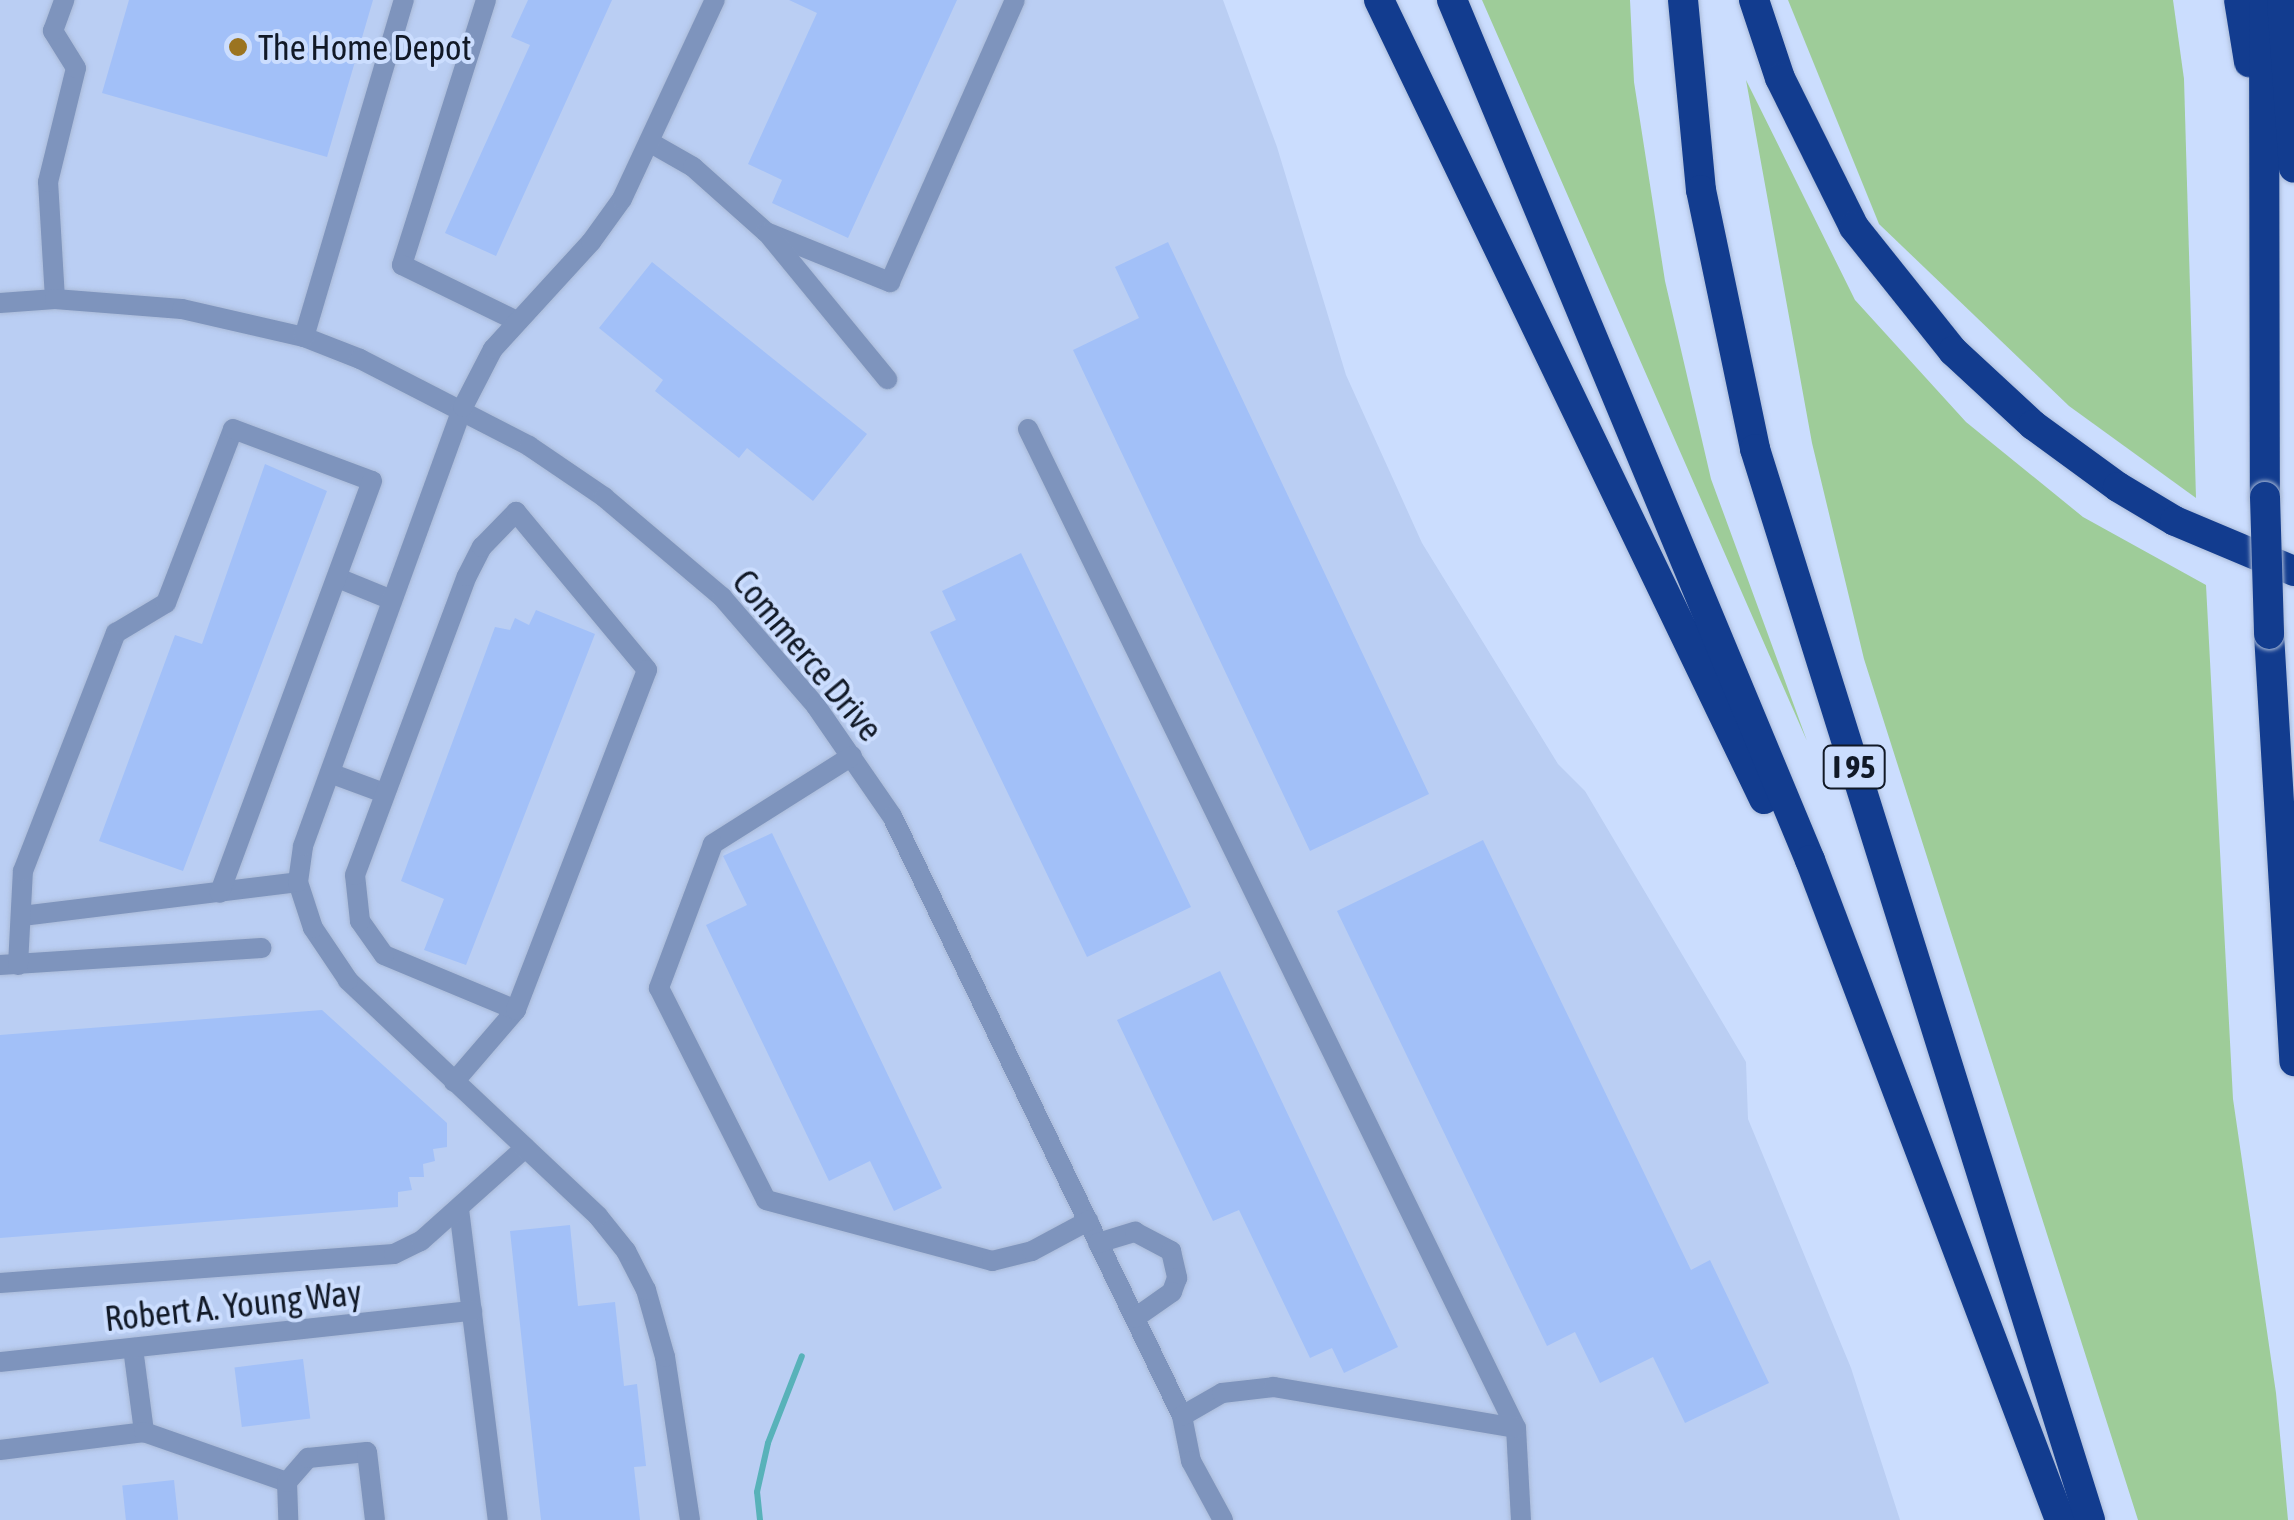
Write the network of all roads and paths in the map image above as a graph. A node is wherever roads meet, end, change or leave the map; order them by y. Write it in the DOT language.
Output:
graph roads {
  1 [pos="64,0"];
  2 [pos="404,0"];
  3 [pos="486,0"];
  4 [pos="715,0"];
  5 [pos="1015,0"];
  6 [pos="1379,0"];
  7 [pos="1452,0"];
  8 [pos="1683,0"];
  9 [pos="1754,0"];
  10 [pos="2238,0"];
  11 [pos="2264,0"];
  12 [pos="2282,0"];
  13 [pos="2262,139"];
  14 [pos="652,143"];
  15 [pos="2294,168"];
  16 [pos="766,232"];
  17 [pos="54,300"];
  18 [pos="0,303"];
  19 [pos="515,320"];
  20 [pos="304,338"];
  21 [pos="886,378"];
  22 [pos="463,406"];
  23 [pos="1028,429"];
  24 [pos="2294,571"];
  25 [pos="338,578"];
  26 [pos="392,600"];
  27 [pos="852,756"];
  28 [pos="330,772"];
  29 [pos="384,793"];
  30 [pos="298,882"];
  31 [pos="220,893"];
  32 [pos="22,916"];
  33 [pos="262,948"];
  34 [pos="9,965"];
  35 [pos="516,1010"];
  36 [pos="2294,1061"];
  37 [pos="454,1082"];
  38 [pos="1903,1106"];
  39 [pos="525,1148"];
  40 [pos="459,1209"];
  41 [pos="1088,1221"];
  42 [pos="1098,1243"];
  43 [pos="0,1284"];
  44 [pos="472,1312"];
  45 [pos="1135,1318"];
  46 [pos="133,1348"];
  47 [pos="0,1362"];
  48 [pos="1182,1416"];
  49 [pos="1516,1428"];
  50 [pos="144,1432"];
  51 [pos="0,1450"];
  52 [pos="287,1482"];
  53 [pos="288,1520"];
  54 [pos="375,1520"];
  55 [pos="498,1520"];
  56 [pos="690,1520"];
  57 [pos="1223,1520"];
  58 [pos="1521,1520"];
  59 [pos="2060,1520"];
  60 [pos="2090,1520"];
  1 -- 17 [label="street"];
  2 -- 20 [label="street"];
  3 -- 19 [label="street"];
  4 -- 14 [label="street"];
  5 -- 16 [label="street"];
  6 -- 38 [label="highway"];
  7 -- 38 [label="highway"];
  8 -- 60 [label="highway, I 95"];
  9 -- 24 [label="highway"];
  10 -- 13 [label="highway"];
  11 -- 13 [label="highway"];
  12 -- 15 [label="highway"];
  13 -- 36 [label="highway, bridge"];
  14 -- 16 [label="street"];
  14 -- 19 [label="street"];
  16 -- 21 [label="street"];
  17 -- 18 [label="street, Commerce Drive"];
  17 -- 20 [label="street, Commerce Drive"];
  19 -- 22 [label="street"];
  20 -- 22 [label="street, Commerce Drive"];
  22 -- 26 [label="street"];
  22 -- 27 [label="street, Commerce Drive"];
  23 -- 49 [label="street"];
  25 -- 26 [label="street"];
  25 -- 31 [label="street"];
  25 -- 32 [label="street"];
  26 -- 28 [label="street"];
  27 -- 41 [label="street, Commerce Drive"];
  27 -- 41 [label="street"];
  28 -- 29 [label="street"];
  28 -- 30 [label="street"];
  29 -- 35 [label="street"];
  29 -- 35 [label="street"];
  30 -- 31 [label="street"];
  30 -- 37 [label="street"];
  31 -- 32 [label="street"];
  32 -- 34 [label="street"];
  33 -- 34 [label="street"];
  35 -- 37 [label="street"];
  37 -- 39 [label="street"];
  38 -- 59 [label="highway"];
  39 -- 40 [label="street"];
  39 -- 56 [label="street"];
  40 -- 43 [label="street"];
  40 -- 44 [label="street"];
  41 -- 42 [label="street, Commerce Drive"];
  42 -- 45 [label="street, Commerce Drive"];
  42 -- 45 [label="street"];
  44 -- 46 [label="street, Robert A. Young Way"];
  44 -- 55 [label="street"];
  45 -- 48 [label="street, Commerce Drive"];
  46 -- 47 [label="street, Robert A. Young Way"];
  46 -- 50 [label="street"];
  48 -- 49 [label="street"];
  48 -- 57 [label="street, Commerce Drive"];
  49 -- 58 [label="street"];
  50 -- 51 [label="street"];
  50 -- 52 [label="street"];
  52 -- 53 [label="street"];
  52 -- 54 [label="street"];
}
